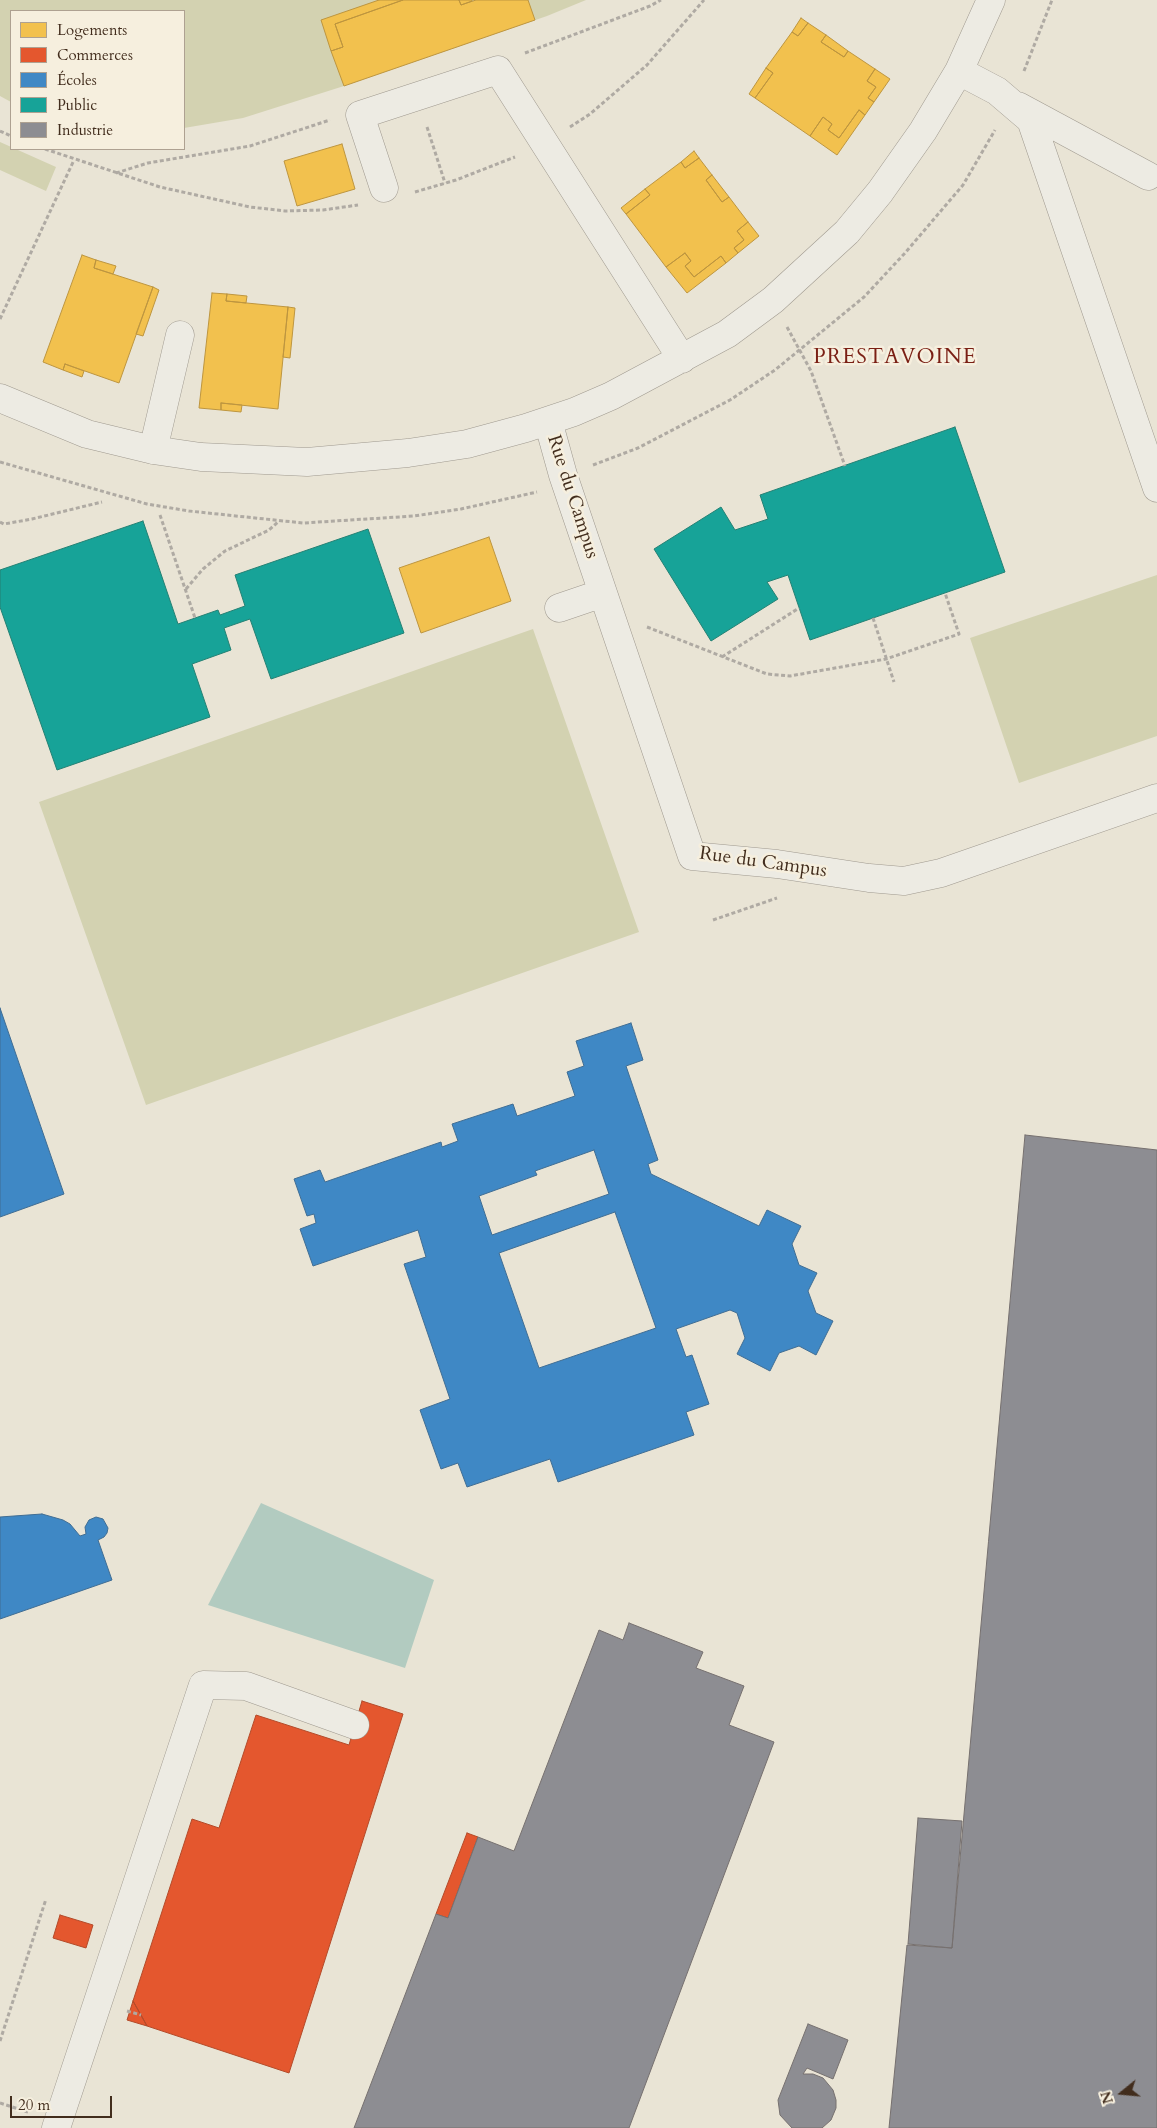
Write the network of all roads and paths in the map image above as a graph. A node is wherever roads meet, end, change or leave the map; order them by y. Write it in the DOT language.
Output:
graph roads {
  1 [pos="661,0"];
  2 [pos="704,0"];
  3 [pos="991,0"];
  4 [pos="1052,0"];
  5 [pos="498,70"];
  6 [pos="959,71"];
  7 [pos="1022,75"];
  8 [pos="1013,103"];
  9 [pos="360,115"];
  10 [pos="427,126"];
  11 [pos="996,127"];
  12 [pos="565,130"];
  13 [pos="48,150"];
  14 [pos="523,154"];
  15 [pos="74,160"];
  16 [pos="116,173"];
  17 [pos="1148,176"];
  18 [pos="446,183"];
  19 [pos="386,195"];
  20 [pos="773,300"];
  21 [pos="0,319"];
  22 [pos="180,335"];
  23 [pos="799,349"];
  24 [pos="682,359"];
  25 [pos="0,398"];
  26 [pos="548,421"];
  27 [pos="153,450"];
  28 [pos="0,462"];
  29 [pos="846,466"];
  30 [pos="563,475"];
  31 [pos="1157,488"];
  32 [pos="102,502"];
  33 [pos="160,515"];
  34 [pos="280,521"];
  35 [pos="0,522"];
  36 [pos="186,589"];
  37 [pos="945,593"];
  38 [pos="606,602"];
  39 [pos="559,608"];
  40 [pos="799,608"];
  41 [pos="195,618"];
  42 [pos="873,618"];
  43 [pos="722,657"];
  44 [pos="886,659"];
  45 [pos="894,682"];
  46 [pos="1157,798"];
  47 [pos="786,894"];
  48 [pos="714,920"];
  49 [pos="355,1725"];
  50 [pos="46,1899"];
  51 [pos="0,2041"];
  52 [pos="0,2103"];
  53 [pos="31,2112"];
  54 [pos="56,2128"];
  1 -- 5 [label="path"];
  2 -- 12 [label="path"];
  3 -- 6 [label="street"];
  4 -- 7 [label="path"];
  5 -- 9 [label="street"];
  5 -- 24 [label="street"];
  6 -- 8 [label="street"];
  6 -- 20 [label="street"];
  8 -- 17 [label="street"];
  8 -- 31 [label="street"];
  9 -- 16 [label="path"];
  9 -- 19 [label="street"];
  10 -- 18 [label="path"];
  11 -- 23 [label="path"];
  13 -- 15 [label="path"];
  14 -- 18 [label="path"];
  15 -- 16 [label="path"];
  15 -- 21 [label="path"];
  16 -- 19 [label="path"];
  18 -- 19 [label="path"];
  20 -- 23 [label="path"];
  20 -- 24 [label="street"];
  22 -- 27 [label="street"];
  23 -- 29 [label="path"];
  23 -- 30 [label="path"];
  24 -- 26 [label="street"];
  25 -- 27 [label="street"];
  26 -- 27 [label="street"];
  26 -- 30 [label="street, Rue du Campus"];
  28 -- 34 [label="path"];
  30 -- 34 [label="path"];
  30 -- 38 [label="street, Rue du Campus"];
  32 -- 35 [label="path"];
  33 -- 36 [label="path"];
  34 -- 36 [label="path"];
  36 -- 41 [label="path"];
  37 -- 44 [label="path"];
  38 -- 39 [label="street"];
  38 -- 43 [label="path"];
  38 -- 46 [label="street, Rue du Campus"];
  40 -- 43 [label="path"];
  42 -- 44 [label="path"];
  43 -- 44 [label="path"];
  44 -- 45 [label="path"];
  47 -- 48 [label="path"];
  49 -- 54 [label="street"];
  50 -- 51 [label="path"];
  52 -- 53 [label="path"];
}
